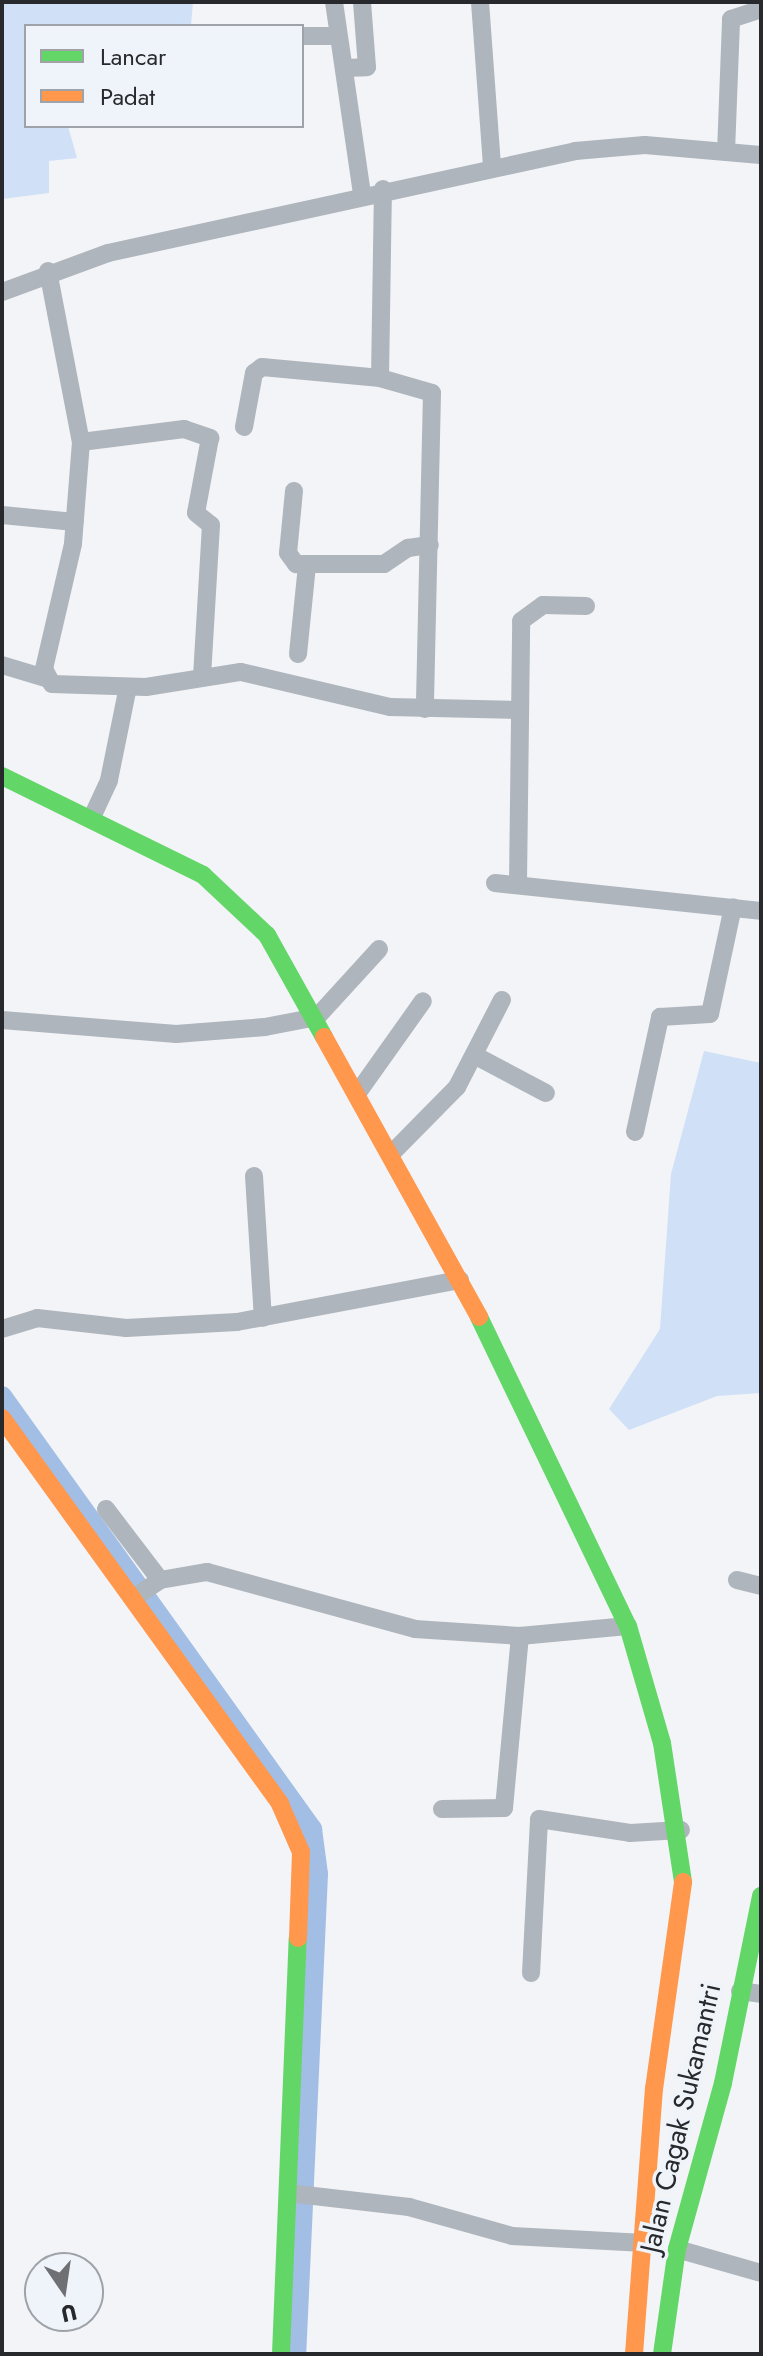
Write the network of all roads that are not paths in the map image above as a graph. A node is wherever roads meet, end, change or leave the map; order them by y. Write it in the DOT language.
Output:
graph roads {
  1 [pos="334,2"];
  2 [pos="362,2"];
  3 [pos="480,2"];
  4 [pos="732,9"];
  5 [pos="761,9"];
  6 [pos="304,36"];
  7 [pos="337,36"];
  8 [pos="344,68"];
  9 [pos="726,152"];
  10 [pos="761,155"];
  11 [pos="492,166"];
  12 [pos="383,189"];
  13 [pos="362,193"];
  14 [pos="48,271"];
  15 [pos="2,292"];
  16 [pos="380,378"];
  17 [pos="244,427"];
  18 [pos="81,442"];
  19 [pos="294,491"];
  20 [pos="2,515"];
  21 [pos="75,522"];
  22 [pos="430,545"];
  23 [pos="307,566"];
  24 [pos="586,606"];
  25 [pos="298,654"];
  26 [pos="2,665"];
  27 [pos="202,677"];
  28 [pos="45,678"];
  29 [pos="128,687"];
  30 [pos="425,709"];
  31 [pos="519,710"];
  32 [pos="2,776"];
  33 [pos="93,815"];
  34 [pos="495,883"];
  35 [pos="518,883"];
  36 [pos="733,907"];
  37 [pos="761,911"];
  38 [pos="379,949"];
  39 [pos="502,1000"];
  40 [pos="423,1001"];
  41 [pos="317,1017"];
  42 [pos="2,1020"];
  43 [pos="476,1056"];
  44 [pos="359,1091"];
  45 [pos="546,1093"];
  46 [pos="635,1132"];
  47 [pos="392,1153"];
  48 [pos="254,1176"];
  49 [pos="460,1280"];
  50 [pos="263,1318"];
  51 [pos="2,1329"];
  52 [pos="2,1418"];
  53 [pos="106,1509"];
  54 [pos="737,1580"];
  55 [pos="158,1581"];
  56 [pos="761,1586"];
  57 [pos="137,1595"];
  58 [pos="628,1626"];
  59 [pos="520,1636"];
  60 [pos="442,1809"];
  61 [pos="681,1830"];
  62 [pos="761,1896"];
  63 [pos="531,1973"];
  64 [pos="740,1991"];
  65 [pos="761,1994"];
  66 [pos="299,2194"];
  67 [pos="645,2243"];
  68 [pos="677,2249"];
  69 [pos="761,2273"];
  70 [pos="281,2354"];
  71 [pos="634,2354"];
  72 [pos="662,2354"];
  1 -- 7 [label="street"];
  2 -- 8 [label="street"];
  3 -- 11 [label="street"];
  4 -- 5 [label="street"];
  4 -- 9 [label="street"];
  6 -- 7 [label="street"];
  7 -- 8 [label="street"];
  8 -- 13 [label="street"];
  9 -- 10 [label="street"];
  9 -- 11 [label="street"];
  11 -- 12 [label="street"];
  12 -- 13 [label="street"];
  12 -- 16 [label="street"];
  13 -- 14 [label="street"];
  14 -- 15 [label="street"];
  14 -- 18 [label="street"];
  16 -- 17 [label="street"];
  16 -- 22 [label="street"];
  18 -- 21 [label="street"];
  18 -- 27 [label="street"];
  19 -- 23 [label="street"];
  20 -- 21 [label="street"];
  21 -- 28 [label="street"];
  22 -- 23 [label="street"];
  22 -- 30 [label="street"];
  23 -- 25 [label="street"];
  24 -- 31 [label="street"];
  26 -- 28 [label="street"];
  27 -- 29 [label="street"];
  27 -- 30 [label="street"];
  28 -- 29 [label="street"];
  29 -- 33 [label="street"];
  30 -- 31 [label="street"];
  31 -- 35 [label="street"];
  32 -- 33 [label="street"];
  33 -- 41 [label="street"];
  34 -- 35 [label="street"];
  35 -- 36 [label="street"];
  36 -- 37 [label="street"];
  36 -- 46 [label="street"];
  38 -- 41 [label="street"];
  39 -- 43 [label="street"];
  40 -- 44 [label="street"];
  41 -- 42 [label="street"];
  41 -- 44 [label="street"];
  43 -- 45 [label="street"];
  43 -- 47 [label="street"];
  44 -- 47 [label="street"];
  47 -- 49 [label="street"];
  48 -- 50 [label="street"];
  49 -- 50 [label="street"];
  49 -- 58 [label="street"];
  50 -- 51 [label="street"];
  52 -- 57 [label="street"];
  53 -- 55 [label="street"];
  54 -- 56 [label="street"];
  55 -- 57 [label="street"];
  55 -- 59 [label="street"];
  57 -- 66 [label="street"];
  58 -- 59 [label="street"];
  58 -- 61 [label="street"];
  59 -- 60 [label="street"];
  61 -- 63 [label="street"];
  61 -- 67 [label="street"];
  62 -- 64 [label="street, Jalan Cagak Sukamantri"];
  64 -- 65 [label="street"];
  64 -- 68 [label="street, Jalan Cagak Sukamantri"];
  66 -- 67 [label="street"];
  66 -- 70 [label="street"];
  67 -- 71 [label="street"];
  68 -- 69 [label="street"];
  68 -- 72 [label="street, Jalan Cagak Sukamantri"];
}
